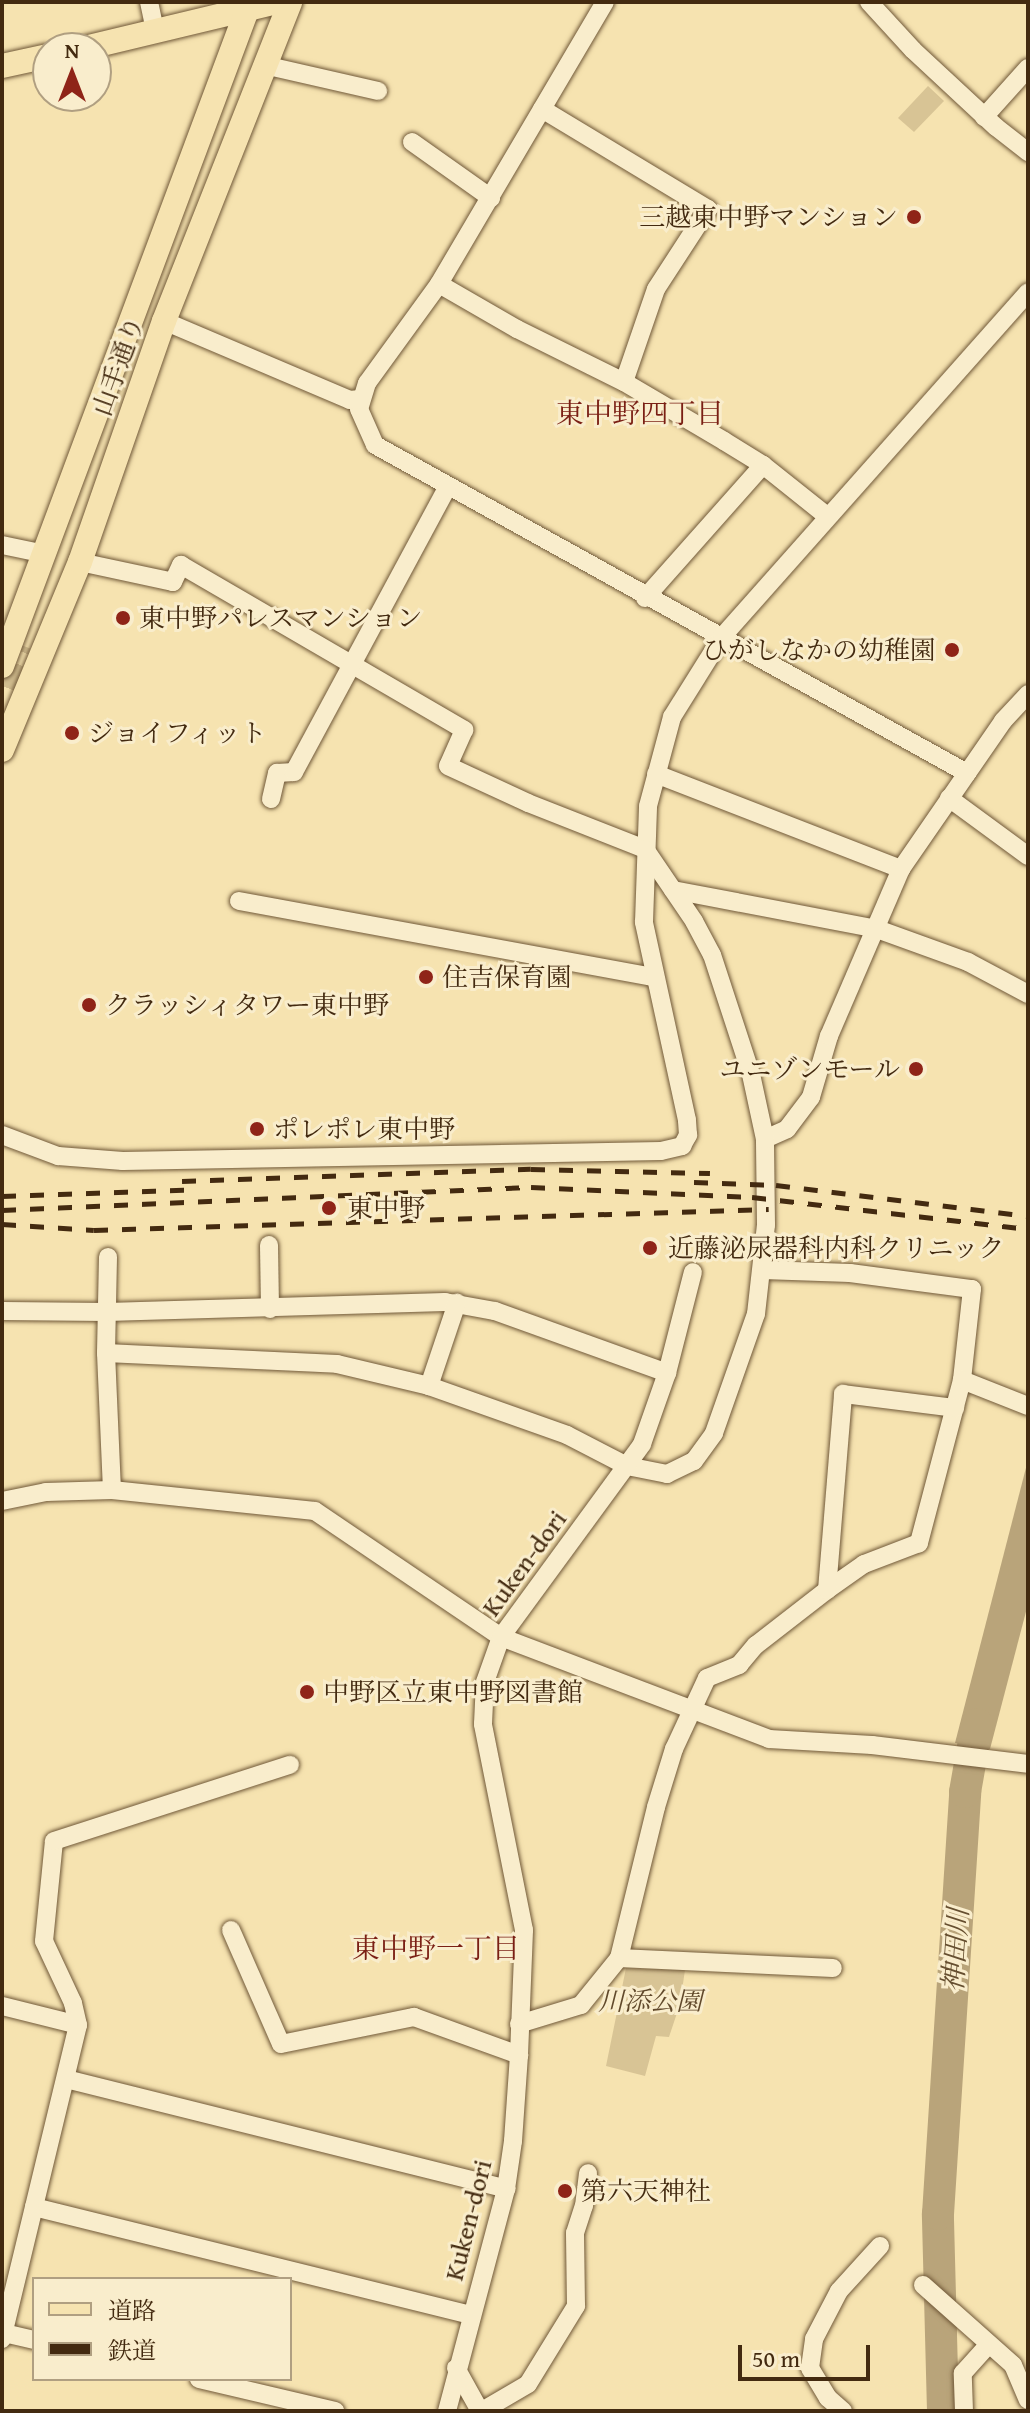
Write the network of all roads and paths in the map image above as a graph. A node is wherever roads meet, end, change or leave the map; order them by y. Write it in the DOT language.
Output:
graph roads {
  1 [pos="149,2"];
  2 [pos="277,2"];
  3 [pos="290,2"];
  4 [pos="605,2"];
  5 [pos="869,2"];
  6 [pos="249,5"];
  7 [pos="155,31"];
  8 [pos="112,41"];
  9 [pos="32,59"];
  10 [pos="264,65"];
  11 [pos="2,66"];
  12 [pos="1028,68"];
  13 [pos="378,91"];
  14 [pos="542,109"];
  15 [pos="984,117"];
  16 [pos="412,142"];
  17 [pos="1028,152"];
  18 [pos="491,198"];
  19 [pos="439,284"];
  20 [pos="1025,303"];
  21 [pos="164,321"];
  22 [pos="624,382"];
  23 [pos="360,399"];
  24 [pos="763,465"];
  25 [pos="447,488"];
  26 [pos="827,516"];
  27 [pos="2,545"];
  28 [pos="45,554"];
  29 [pos="80,562"];
  30 [pos="645,598"];
  31 [pos="722,637"];
  32 [pos="351,665"];
  33 [pos="2,666"];
  34 [pos="1028,694"];
  35 [pos="2,750"];
  36 [pos="967,773"];
  37 [pos="656,774"];
  38 [pos="949,798"];
  39 [pos="271,799"];
  40 [pos="645,849"];
  41 [pos="1028,856"];
  42 [pos="901,869"];
  43 [pos="673,890"];
  44 [pos="239,901"];
  45 [pos="877,929"];
  46 [pos="655,977"];
  47 [pos="1028,994"];
  48 [pos="2,1135"];
  49 [pos="765,1139"];
  50 [pos="269,1245"];
  51 [pos="108,1257"];
  52 [pos="763,1270"];
  53 [pos="693,1272"];
  54 [pos="457,1303"];
  55 [pos="270,1309"];
  56 [pos="2,1311"];
  57 [pos="107,1312"];
  58 [pos="106,1353"];
  59 [pos="667,1373"];
  60 [pos="962,1380"];
  61 [pos="429,1386"];
  62 [pos="1028,1406"];
  63 [pos="955,1408"];
  64 [pos="627,1466"];
  65 [pos="112,1490"];
  66 [pos="2,1501"];
  67 [pos="827,1590"];
  68 [pos="501,1637"];
  69 [pos="690,1709"];
  70 [pos="1028,1764"];
  71 [pos="290,1765"];
  72 [pos="231,1930"];
  73 [pos="619,1958"];
  74 [pos="833,1968"];
  75 [pos="2,2006"];
  76 [pos="519,2024"];
  77 [pos="78,2025"];
  78 [pos="519,2055"];
  79 [pos="66,2079"];
  80 [pos="588,2173"];
  81 [pos="506,2189"];
  82 [pos="34,2207"];
  83 [pos="880,2246"];
  84 [pos="923,2285"];
  85 [pos="472,2315"];
  86 [pos="3,2336"];
  87 [pos="32,2340"];
  88 [pos="988,2345"];
  89 [pos="1020,2364"];
  90 [pos="456,2368"];
  91 [pos="208,2381"];
  92 [pos="1028,2400"];
  93 [pos="335,2411"];
  94 [pos="447,2411"];
  95 [pos="481,2411"];
  96 [pos="843,2411"];
  97 [pos="964,2411"];
  1 -- 7 [label="street"];
  2 -- 6 [label="main road"];
  3 -- 10 [label="main road, 山手通り"];
  4 -- 14 [label="street"];
  5 -- 15 [label="street"];
  6 -- 7 [label="main road"];
  6 -- 28 [label="main road, 山手通り"];
  7 -- 8 [label="main road"];
  9 -- 11 [label="main road"];
  10 -- 13 [label="street"];
  10 -- 21 [label="main road, 山手通り"];
  12 -- 15 [label="street"];
  14 -- 18 [label="street"];
  14 -- 22 [label="street"];
  15 -- 17 [label="street"];
  16 -- 18 [label="street"];
  18 -- 19 [label="street"];
  19 -- 22 [label="street"];
  19 -- 23 [label="street"];
  20 -- 26 [label="street"];
  21 -- 23 [label="street"];
  21 -- 29 [label="main road, 山手通り"];
  22 -- 24 [label="street"];
  23 -- 25 [label="street"];
  24 -- 26 [label="street"];
  24 -- 30 [label="street"];
  25 -- 30 [label="street"];
  25 -- 32 [label="street"];
  26 -- 31 [label="street"];
  27 -- 28 [label="street"];
  28 -- 33 [label="main road, 山手通り"];
  29 -- 32 [label="street"];
  29 -- 35 [label="main road, 山手通り"];
  30 -- 31 [label="street"];
  31 -- 36 [label="street"];
  31 -- 37 [label="street"];
  32 -- 39 [label="street"];
  32 -- 40 [label="street"];
  34 -- 36 [label="street"];
  36 -- 38 [label="street"];
  37 -- 40 [label="street"];
  37 -- 42 [label="street"];
  38 -- 41 [label="street"];
  38 -- 42 [label="street"];
  40 -- 43 [label="street"];
  40 -- 46 [label="street"];
  42 -- 45 [label="street"];
  43 -- 45 [label="street"];
  43 -- 49 [label="street"];
  44 -- 46 [label="street"];
  45 -- 47 [label="street"];
  45 -- 49 [label="street"];
  46 -- 48 [label="street"];
  49 -- 52 [label="street"];
  50 -- 55 [label="street"];
  51 -- 57 [label="street"];
  52 -- 60 [label="street"];
  52 -- 64 [label="street"];
  53 -- 59 [label="street, Kuken-dori"];
  54 -- 55 [label="street"];
  54 -- 59 [label="street"];
  54 -- 61 [label="street"];
  55 -- 57 [label="street"];
  56 -- 57 [label="street"];
  57 -- 58 [label="street"];
  58 -- 61 [label="street"];
  58 -- 65 [label="street"];
  59 -- 64 [label="street, Kuken-dori"];
  60 -- 62 [label="street"];
  60 -- 63 [label="street"];
  61 -- 64 [label="street"];
  63 -- 67 [label="street"];
  63 -- 67 [label="street"];
  64 -- 68 [label="street, Kuken-dori"];
  65 -- 66 [label="street"];
  65 -- 68 [label="street"];
  67 -- 69 [label="street"];
  68 -- 69 [label="street"];
  68 -- 76 [label="street, Kuken-dori"];
  69 -- 70 [label="street"];
  69 -- 73 [label="street"];
  71 -- 77 [label="street"];
  72 -- 78 [label="street"];
  73 -- 74 [label="street"];
  73 -- 76 [label="street"];
  75 -- 77 [label="street"];
  76 -- 78 [label="street, Kuken-dori"];
  77 -- 79 [label="street"];
  78 -- 81 [label="street, Kuken-dori"];
  79 -- 81 [label="street"];
  79 -- 82 [label="street"];
  80 -- 95 [label="street"];
  81 -- 85 [label="street, Kuken-dori"];
  82 -- 85 [label="street"];
  82 -- 86 [label="street"];
  83 -- 96 [label="street"];
  84 -- 88 [label="street"];
  85 -- 90 [label="street, Kuken-dori"];
  86 -- 87 [label="street"];
  88 -- 89 [label="street"];
  88 -- 97 [label="street"];
  89 -- 92 [label="street"];
  90 -- 94 [label="street, Kuken-dori"];
  90 -- 95 [label="street"];
  91 -- 93 [label="street"];
}
